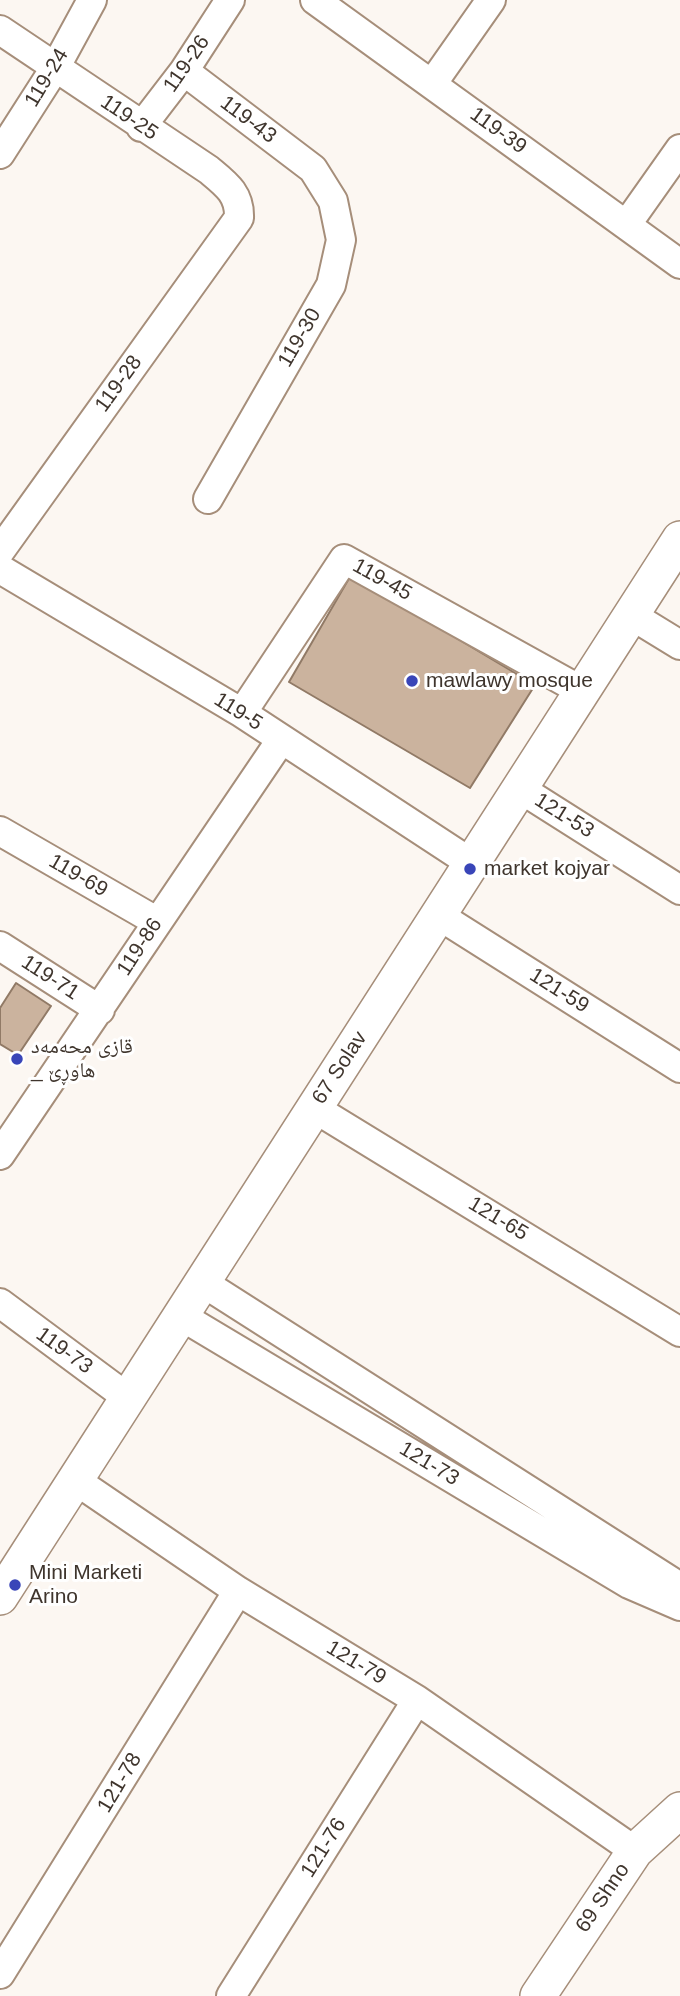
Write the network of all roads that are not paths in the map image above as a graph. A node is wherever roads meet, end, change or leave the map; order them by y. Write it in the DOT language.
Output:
graph roads {
  1 [pos="92,0"];
  2 [pos="230,0"];
  3 [pos="316,0"];
  4 [pos="491,0"];
  5 [pos="0,30"];
  6 [pos="55,68"];
  7 [pos="184,71"];
  8 [pos="432,84"];
  9 [pos="141,127"];
  10 [pos="680,149"];
  11 [pos="0,154"];
  12 [pos="313,169"];
  13 [pos="239,218"];
  14 [pos="627,224"];
  15 [pos="680,264"];
  16 [pos="208,499"];
  17 [pos="680,538"];
  18 [pos="0,551"];
  19 [pos="0,569"];
  20 [pos="631,615"];
  21 [pos="680,645"];
  22 [pos="582,691"];
  23 [pos="242,713"];
  24 [pos="281,740"];
  25 [pos="519,788"];
  26 [pos="0,831"];
  27 [pos="471,863"];
  28 [pos="680,890"];
  29 [pos="438,915"];
  30 [pos="156,922"];
  31 [pos="0,946"];
  32 [pos="100,1010"];
  33 [pos="680,1068"];
  34 [pos="314,1108"];
  35 [pos="0,1155"];
  36 [pos="202,1282"];
  37 [pos="0,1303"];
  38 [pos="181,1316"];
  39 [pos="680,1332"];
  40 [pos="128,1398"];
  41 [pos="75,1480"];
  42 [pos="680,1587"];
  43 [pos="237,1591"];
  44 [pos="1,1592"];
  45 [pos="680,1606"];
  46 [pos="416,1700"];
  47 [pos="680,1810"];
  48 [pos="635,1851"];
  49 [pos="0,1975"];
  50 [pos="231,1996"];
  51 [pos="538,1996"];
  1 -- 6 [label="street, 119-24"];
  2 -- 7 [label="street, 119-26"];
  3 -- 8 [label="street, 119-39"];
  4 -- 8 [label="street"];
  5 -- 6 [label="street, 119-25"];
  6 -- 9 [label="street, 119-25"];
  6 -- 11 [label="street, 119-24"];
  7 -- 9 [label="street, 119-26"];
  7 -- 12 [label="street, 119-43"];
  8 -- 14 [label="street, 119-39"];
  9 -- 13 [label="street, 119-25"];
  10 -- 14 [label="street"];
  12 -- 16 [label="street, 119-30"];
  13 -- 18 [label="street, 119-28"];
  14 -- 15 [label="street, 119-39"];
  17 -- 20 [label="street, 67 Solav"];
  19 -- 23 [label="street, 119-5"];
  20 -- 21 [label="street"];
  20 -- 22 [label="street, 67 Solav"];
  22 -- 23 [label="street, 119-45"];
  22 -- 25 [label="street, 67 Solav"];
  23 -- 24 [label="street, 119-5"];
  24 -- 27 [label="street, 119-5"];
  24 -- 30 [label="street, 119-86"];
  25 -- 27 [label="street, 67 Solav"];
  25 -- 28 [label="street, 121-53"];
  26 -- 30 [label="street, 119-69"];
  27 -- 29 [label="street, 67 Solav"];
  29 -- 33 [label="street, 121-59"];
  29 -- 34 [label="street, 67 Solav"];
  30 -- 32 [label="street, 119-86"];
  31 -- 32 [label="street, 119-71"];
  32 -- 35 [label="street, 119-86"];
  34 -- 36 [label="street, 67 Solav"];
  34 -- 39 [label="street, 121-65"];
  36 -- 38 [label="street, 67 Solav"];
  36 -- 42 [label="street, 121-73"];
  37 -- 40 [label="street, 119-73"];
  38 -- 40 [label="street, 67 Solav"];
  38 -- 45 [label="street, 121-73"];
  40 -- 41 [label="street, 67 Solav"];
  41 -- 43 [label="street, 121-79"];
  41 -- 44 [label="street, 67 Solav"];
  43 -- 46 [label="street, 121-79"];
  43 -- 49 [label="street, 121-78"];
  46 -- 48 [label="street, 121-79"];
  46 -- 50 [label="street, 121-76"];
  47 -- 48 [label="street, 69 Shno"];
  48 -- 51 [label="street, 69 Shno"];
}
